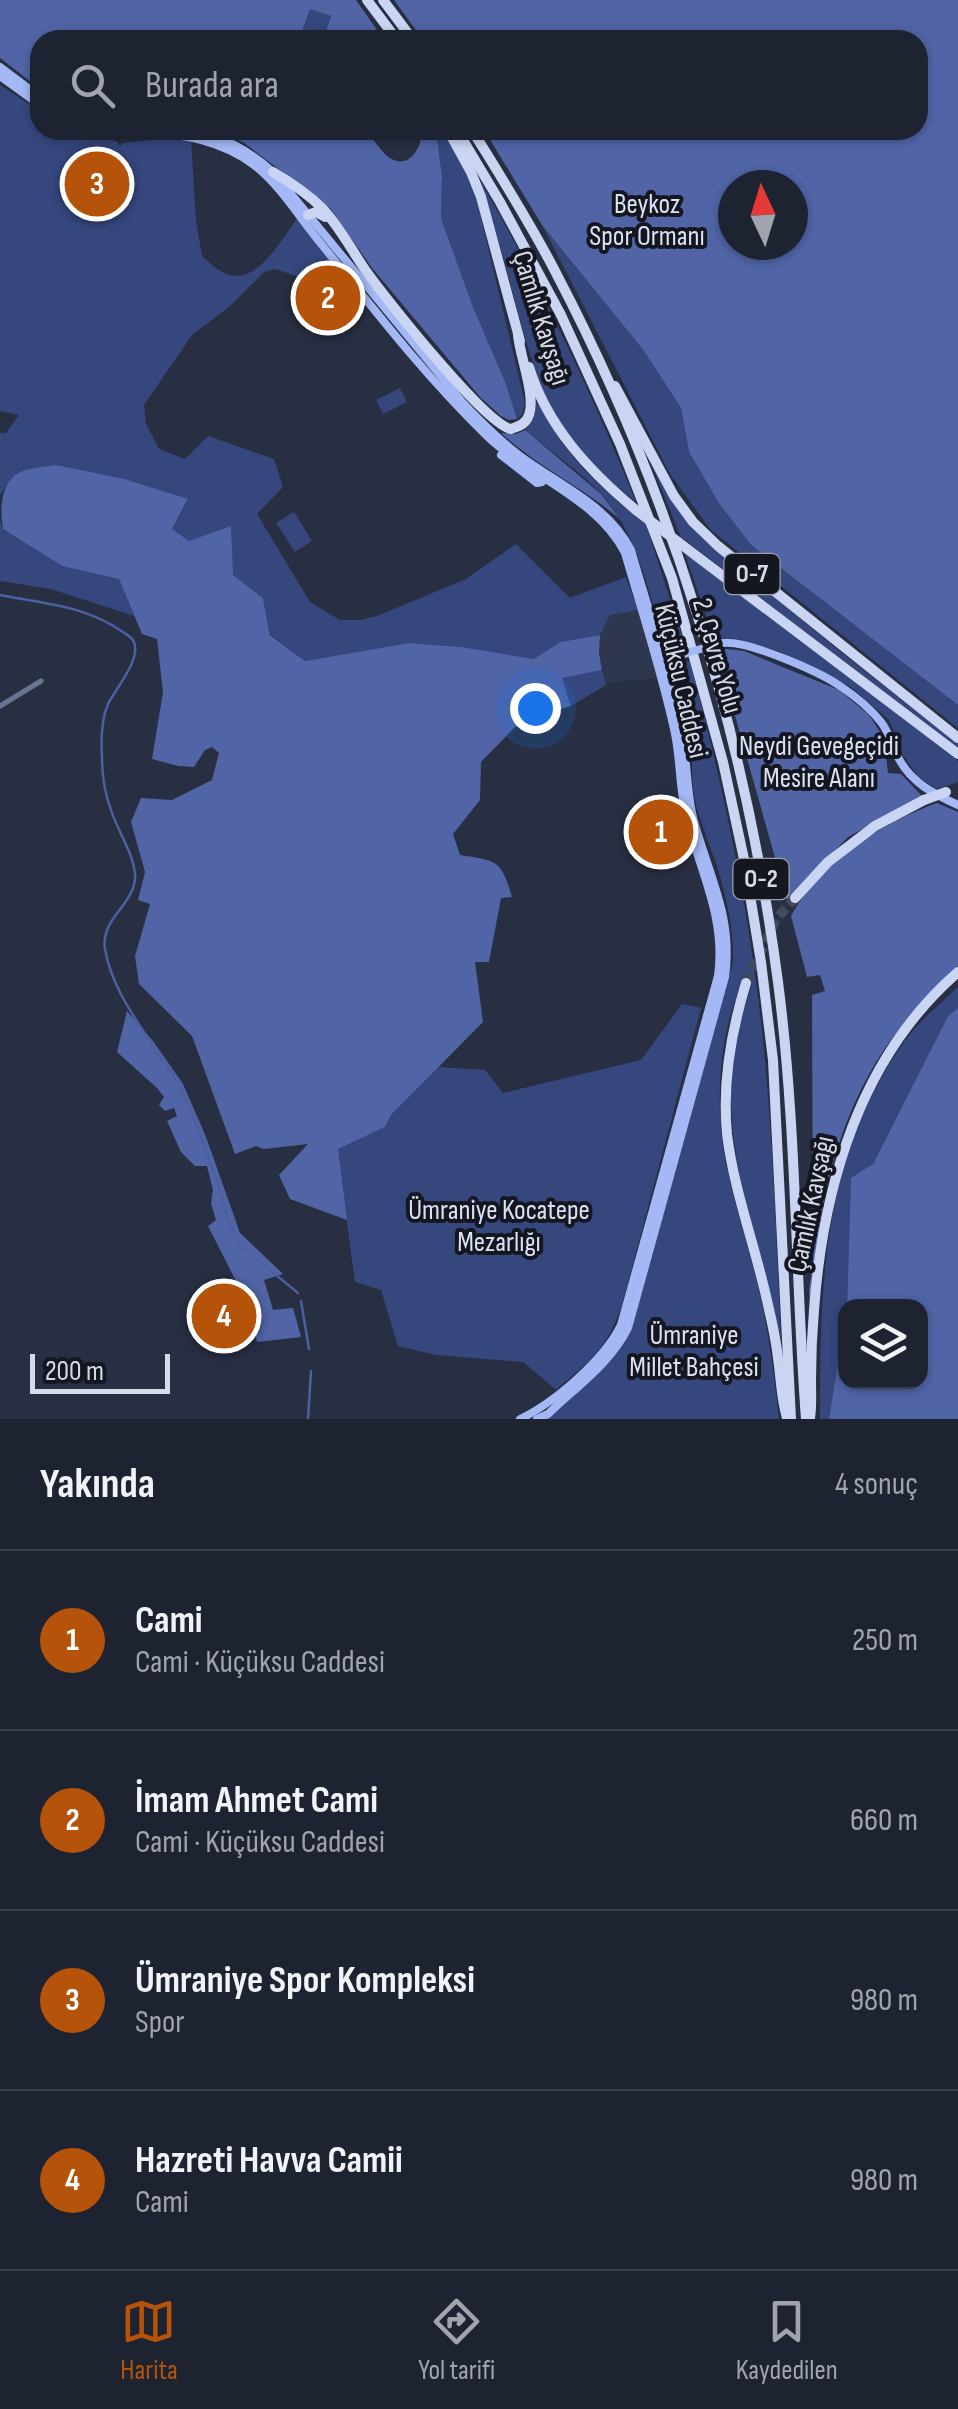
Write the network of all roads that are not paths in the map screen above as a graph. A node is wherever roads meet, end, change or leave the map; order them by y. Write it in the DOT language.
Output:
graph roads {
  1 [pos="368,0"];
  2 [pos="383,0"];
  3 [pos="389,30"];
  4 [pos="406,30"];
  5 [pos="0,67"];
  6 [pos="0,76"];
  7 [pos="30,90"];
  8 [pos="30,98"];
  9 [pos="215,140"];
  10 [pos="453,140"];
  11 [pos="462,140"];
  12 [pos="478,140"];
  13 [pos="273,172"];
  14 [pos="306,220"];
  15 [pos="353,253"];
  16 [pos="359,285"];
  17 [pos="518,335"];
  18 [pos="600,364"];
  19 [pos="499,450"];
  20 [pos="533,464"];
  21 [pos="545,477"];
  22 [pos="656,639"];
  23 [pos="686,653"];
  24 [pos="659,661"];
  25 [pos="666,674"];
  26 [pos="41,681"];
  27 [pos="0,706"];
  28 [pos="958,738"];
  29 [pos="958,754"];
  30 [pos="682,757"];
  31 [pos="952,790"];
  32 [pos="958,806"];
  33 [pos="796,898"];
  34 [pos="958,972"];
  35 [pos="746,983"];
  36 [pos="635,1290"];
  37 [pos="520,1419"];
  38 [pos="537,1419"];
  39 [pos="789,1419"];
  40 [pos="808,1419"];
  1 -- 3 [label="highway"];
  2 -- 4 [label="highway"];
  5 -- 7 [label="main road"];
  6 -- 8 [label="main road"];
  9 -- 13 [label="main road, Küçüksu Caddesi"];
  9 -- 14 [label="main road, Küçüksu Caddesi"];
  10 -- 17 [label="highway, Çamlık Kavşağı / O-7"];
  11 -- 39 [label="highway, 2. Çevre Yolu / O-2"];
  12 -- 18 [label="highway, 2. Çevre Yolu / O-2"];
  13 -- 14 [label="main road, Küçüksu Caddesi"];
  13 -- 15 [label="highway"];
  14 -- 15 [label="highway"];
  14 -- 16 [label="main road, Küçüksu Caddesi"];
  15 -- 17 [label="highway"];
  16 -- 19 [label="main road, Küçüksu Caddesi"];
  16 -- 20 [label="main road, Küçüksu Caddesi"];
  17 -- 29 [label="highway, Çamlık Kavşağı / O-7, bridge"];
  18 -- 28 [label="highway, Çamlık Kavşağı / O-7"];
  18 -- 40 [label="highway, 2. Çevre Yolu / O-2"];
  19 -- 20 [label="main road"];
  19 -- 21 [label="main road, Küçüksu Caddesi"];
  20 -- 21 [label="main road, Küçüksu Caddesi"];
  21 -- 22 [label="main road, Küçüksu Caddesi"];
  21 -- 24 [label="main road, Küçüksu Caddesi"];
  22 -- 23 [label="main road"];
  22 -- 24 [label="main road, Küçüksu Caddesi"];
  23 -- 24 [label="main road"];
  23 -- 25 [label="main road"];
  23 -- 32 [label="main road, bridge"];
  24 -- 25 [label="main road, Küçüksu Caddesi"];
  24 -- 30 [label="main road, Küçüksu Caddesi"];
  25 -- 30 [label="main road, Küçüksu Caddesi"];
  26 -- 27 [label="street"];
  30 -- 36 [label="main road, Küçüksu Caddesi"];
  31 -- 33 [label="highway, bridge"];
  34 -- 40 [label="highway, Çamlık Kavşağı"];
  35 -- 39 [label="highway, Çamlık Kavşağı"];
  36 -- 37 [label="main road, Küçüksu Caddesi"];
  36 -- 38 [label="main road, Küçüksu Caddesi"];
}
